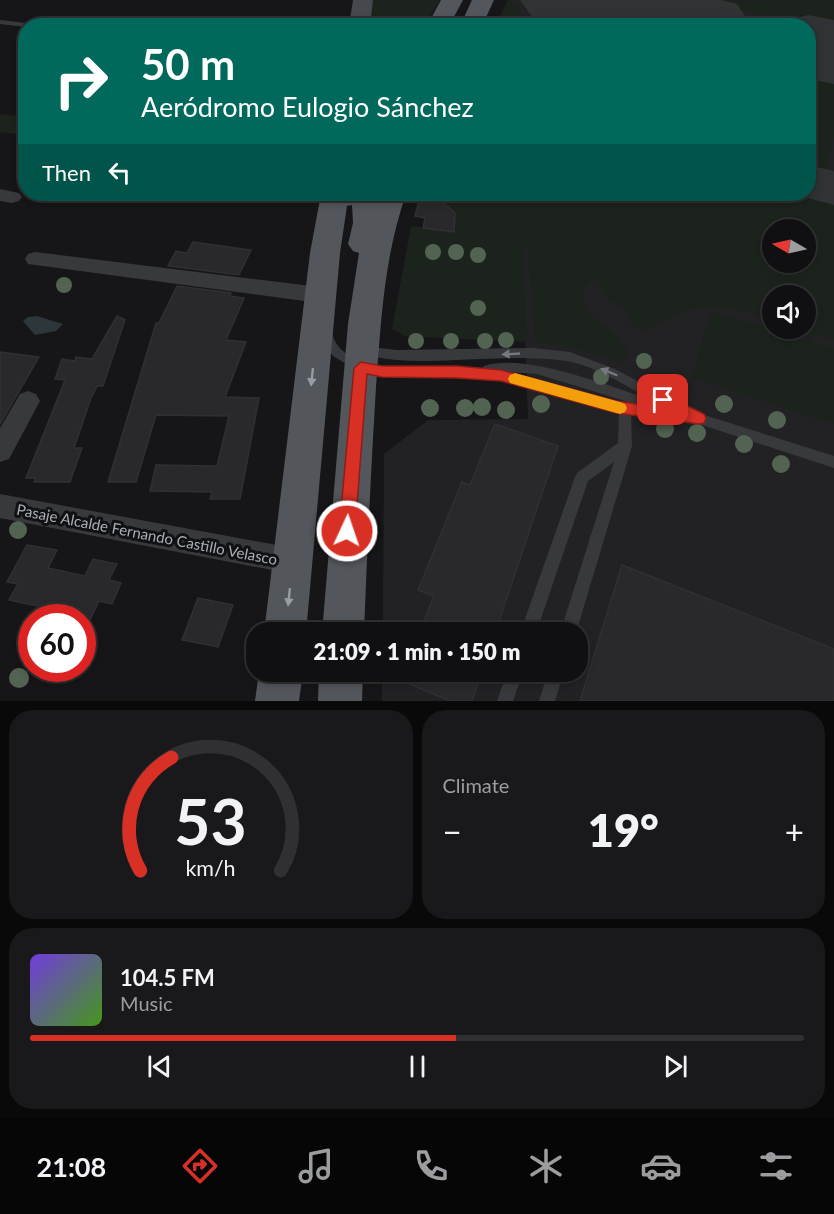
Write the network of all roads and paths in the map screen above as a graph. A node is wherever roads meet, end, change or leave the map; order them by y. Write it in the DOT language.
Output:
graph roads {
  1 [pos="363,0"];
  2 [pos="452,0"];
  3 [pos="483,0"];
  4 [pos="360,18"];
  5 [pos="442,18"];
  6 [pos="475,18"];
  7 [pos="0,22"];
  8 [pos="18,24"];
  9 [pos="333,201"];
  10 [pos="367,201"];
  11 [pos="377,201"];
  12 [pos="390,201"];
  13 [pos="368,226"];
  14 [pos="325,253"];
  15 [pos="35,259"];
  16 [pos="320,295"];
  17 [pos="368,295"];
  18 [pos="361,356"];
  19 [pos="457,372"];
  20 [pos="28,401"];
  21 [pos="625,409"];
  22 [pos="699,418"];
  23 [pos="625,446"];
  24 [pos="0,451"];
  25 [pos="834,462"];
  26 [pos="0,506"];
  27 [pos="293,561"];
  28 [pos="286,622"];
  29 [pos="343,622"];
  30 [pos="532,622"];
  31 [pos="571,622"];
  32 [pos="280,682"];
  33 [pos="341,682"];
  34 [pos="511,682"];
  35 [pos="553,682"];
  36 [pos="278,701"];
  37 [pos="340,701"];
  38 [pos="504,701"];
  39 [pos="548,701"];
  1 -- 4 [label="street"];
  2 -- 5 [label="main road"];
  3 -- 6 [label="main road"];
  7 -- 8 [label="lane"];
  9 -- 14 [label="main road"];
  10 -- 13 [label="main road"];
  11 -- 13 [label="main road"];
  12 -- 17 [label="main road"];
  13 -- 17 [label="main road"];
  14 -- 16 [label="main road"];
  14 -- 18 [label="lane"];
  15 -- 16 [label="street"];
  16 -- 27 [label="main road, one-way"];
  17 -- 18 [label="main road"];
  18 -- 19 [label="lane"];
  22 -- 18 [label="lane, one-way"];
  18 -- 29 [label="main road"];
  19 -- 21 [label="lane"];
  19 -- 22 [label="lane"];
  20 -- 24 [label="street"];
  21 -- 22 [label="lane"];
  21 -- 23 [label="lane"];
  22 -- 25 [label="lane"];
  23 -- 30 [label="lane"];
  23 -- 31 [label="lane"];
  26 -- 27 [label="street, Pasaje Alcalde Fernando Castillo Velasco"];
  27 -- 28 [label="main road, one-way"];
  32 -- 36 [label="main road"];
  33 -- 37 [label="main road"];
  34 -- 38 [label="lane"];
  35 -- 39 [label="lane"];
}
